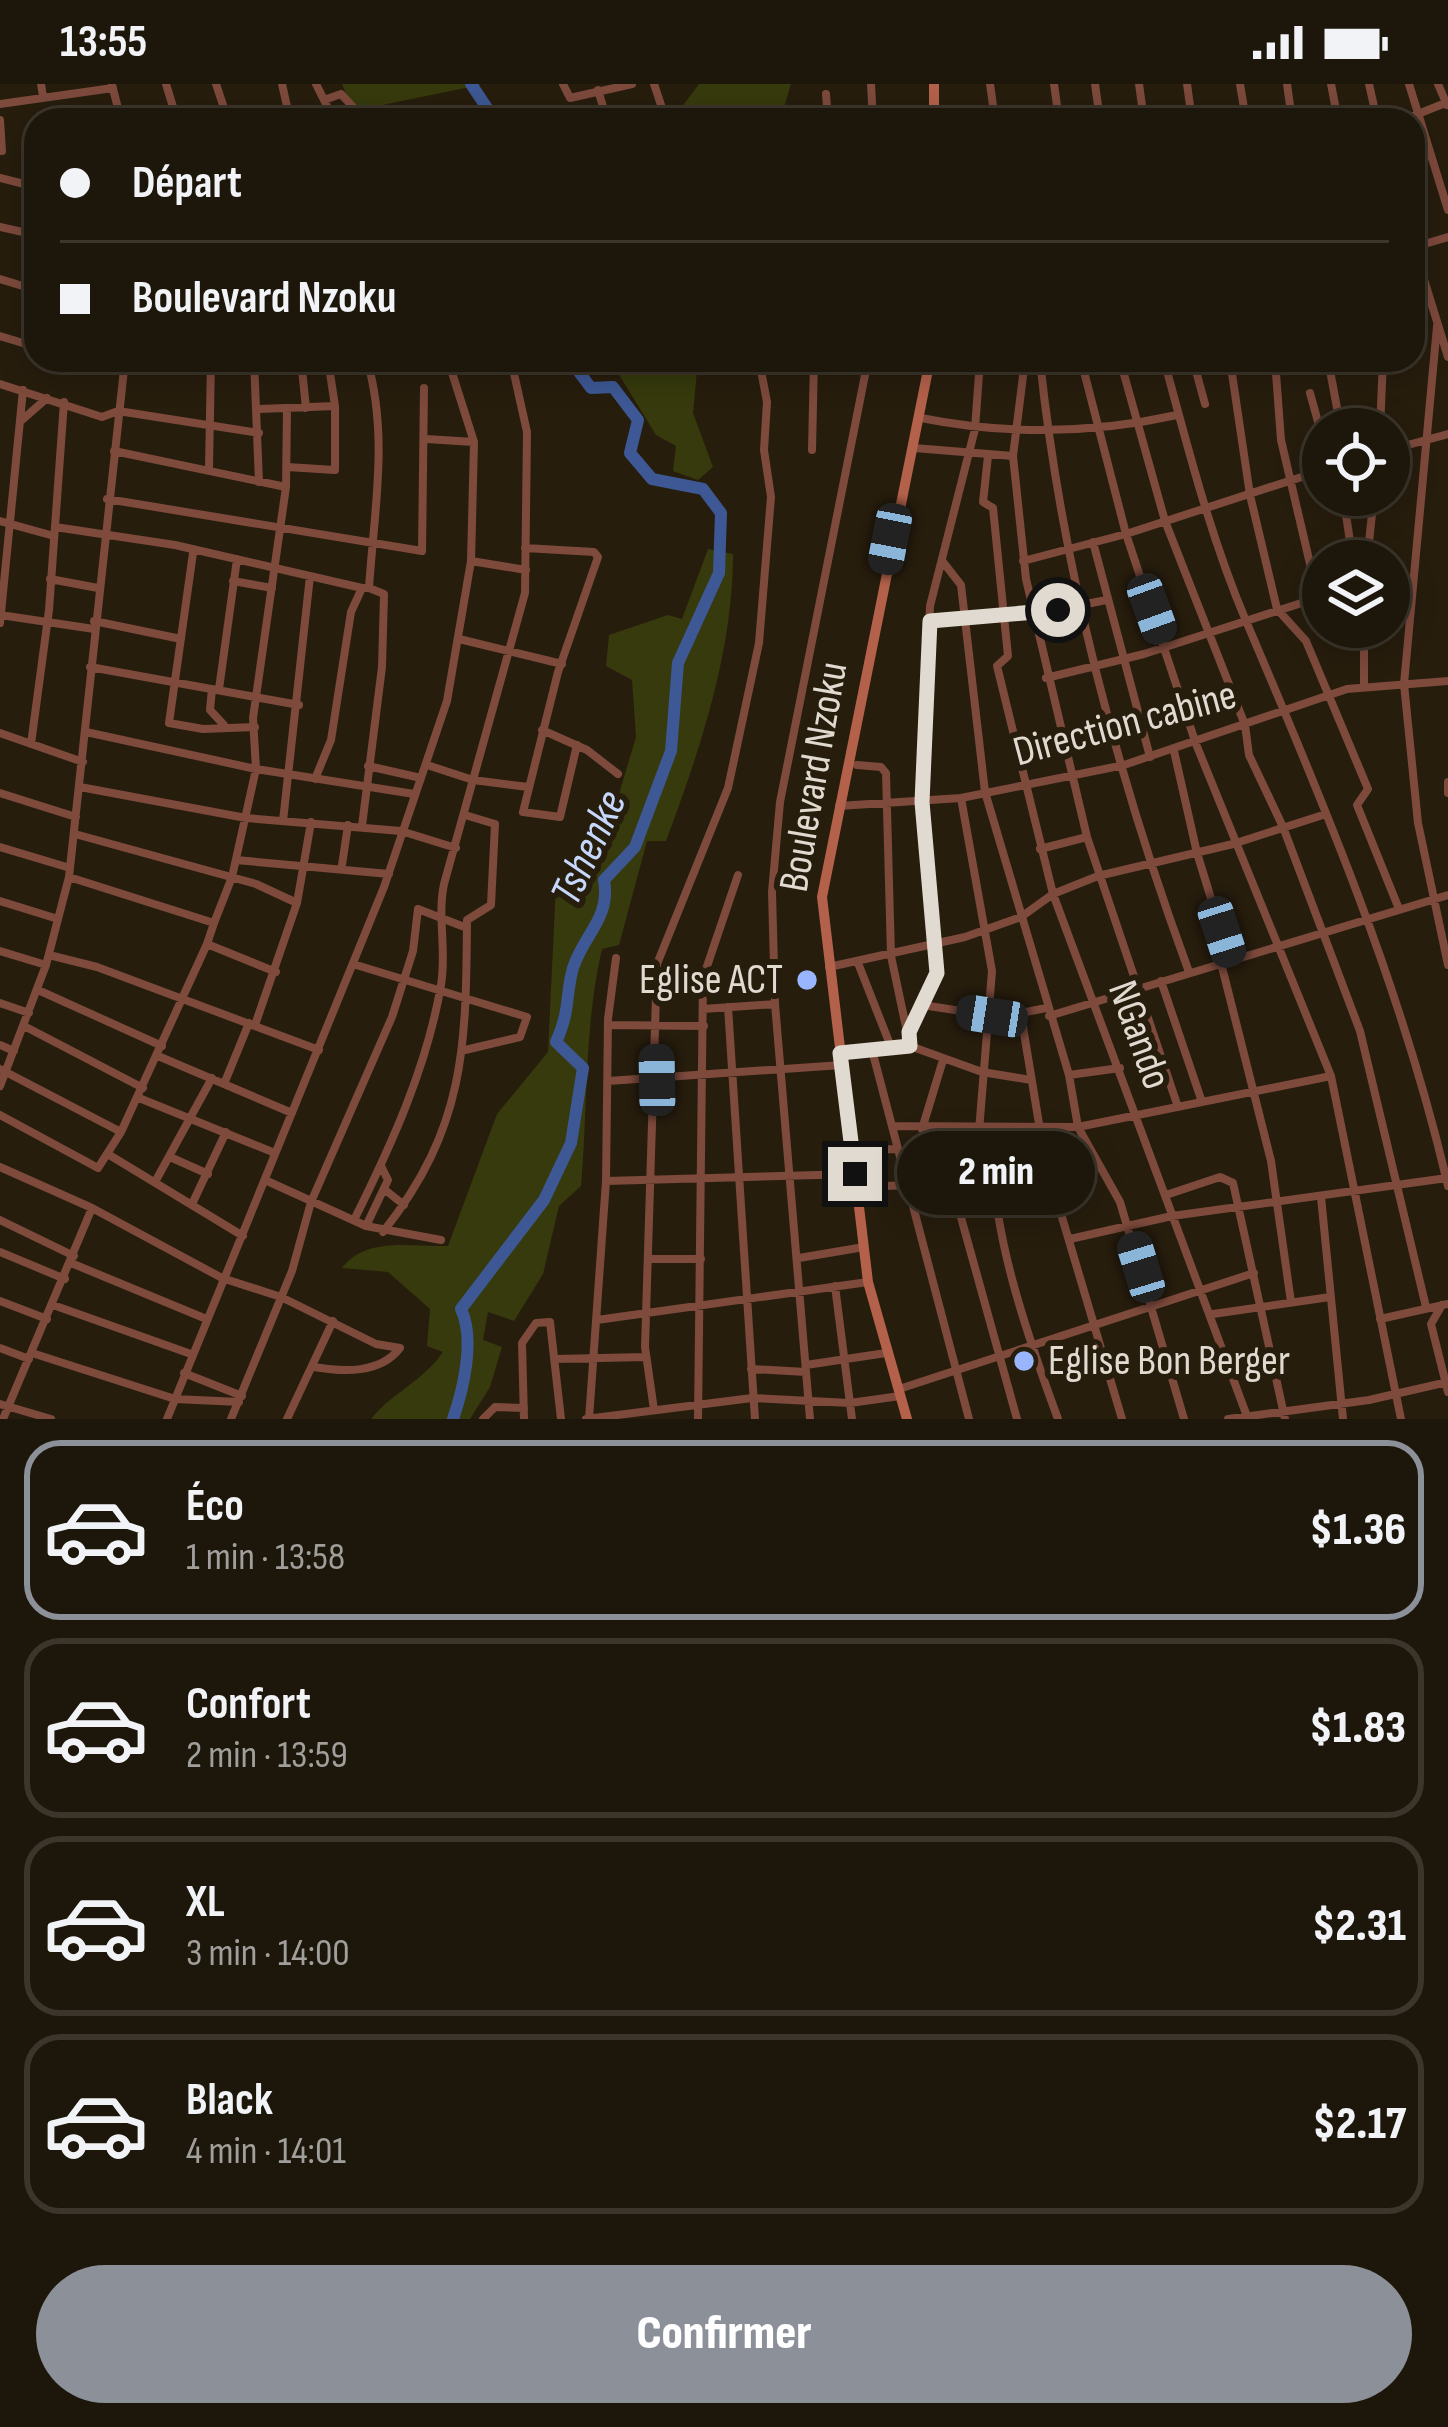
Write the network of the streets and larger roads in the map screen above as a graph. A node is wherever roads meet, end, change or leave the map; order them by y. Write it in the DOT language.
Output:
graph roads {
  1 [pos="41,84"];
  2 [pos="316,84"];
  3 [pos="562,84"];
  4 [pos="632,84"];
  5 [pos="1438,84"];
  6 [pos="112,86"];
  7 [pos="598,90"];
  8 [pos="826,94"];
  9 [pos="44,97"];
  10 [pos="324,100"];
  11 [pos="0,104"];
  12 [pos="1448,104"];
  13 [pos="328,108"];
  14 [pos="354,108"];
  15 [pos="604,108"];
  16 [pos="827,108"];
  17 [pos="0,120"];
  18 [pos="1425,138"];
  19 [pos="2,151"];
  20 [pos="1448,210"];
  21 [pos="1425,286"];
  22 [pos="1437,326"];
  23 [pos="1448,357"];
  24 [pos="124,372"];
  25 [pos="211,372"];
  26 [pos="255,372"];
  27 [pos="303,372"];
  28 [pos="330,372"];
  29 [pos="370,372"];
  30 [pos="452,372"];
  31 [pos="514,372"];
  32 [pos="761,372"];
  33 [pos="814,372"];
  34 [pos="866,372"];
  35 [pos="928,372"];
  36 [pos="979,372"];
  37 [pos="1024,372"];
  38 [pos="1041,372"];
  39 [pos="1084,372"];
  40 [pos="1123,372"];
  41 [pos="1167,372"];
  42 [pos="1196,372"];
  43 [pos="1232,372"];
  44 [pos="1276,372"];
  45 [pos="1330,372"];
  46 [pos="1382,372"];
  47 [pos="0,384"];
  48 [pos="424,388"];
  49 [pos="22,390"];
  50 [pos="1310,393"];
  51 [pos="48,397"];
  52 [pos="64,402"];
  53 [pos="1205,404"];
  54 [pos="335,406"];
  55 [pos="306,408"];
  56 [pos="1314,408"];
  57 [pos="1337,408"];
  58 [pos="1381,408"];
  59 [pos="259,409"];
  60 [pos="287,409"];
  61 [pos="118,411"];
  62 [pos="1177,415"];
  63 [pos="921,418"];
  64 [pos="20,422"];
  65 [pos="1138,424"];
  66 [pos="1020,427"];
  67 [pos="212,428"];
  68 [pos="1100,428"];
  69 [pos="976,429"];
  70 [pos="1048,431"];
  71 [pos="259,433"];
  72 [pos="1448,434"];
  73 [pos="426,439"];
  74 [pos="1424,440"];
  75 [pos="474,442"];
  76 [pos="1410,444"];
  77 [pos="914,448"];
  78 [pos="812,450"];
  79 [pos="113,451"];
  80 [pos="969,454"];
  81 [pos="988,456"];
  82 [pos="1013,456"];
  83 [pos="287,467"];
  84 [pos="209,468"];
  85 [pos="1302,477"];
  86 [pos="1292,480"];
  87 [pos="259,482"];
  88 [pos="286,487"];
  89 [pos="1250,495"];
  90 [pos="107,499"];
  91 [pos="1205,508"];
  92 [pos="0,521"];
  93 [pos="1165,521"];
  94 [pos="13,523"];
  95 [pos="280,530"];
  96 [pos="55,531"];
  97 [pos="1126,534"];
  98 [pos="104,536"];
  99 [pos="1307,540"];
  100 [pos="1094,542"];
  101 [pos="370,544"];
  102 [pos="525,548"];
  103 [pos="1066,549"];
  104 [pos="193,553"];
  105 [pos="237,559"];
  106 [pos="1024,560"];
  107 [pos="471,561"];
  108 [pos="943,562"];
  109 [pos="275,567"];
  110 [pos="526,570"];
  111 [pos="310,576"];
  112 [pos="50,579"];
  113 [pos="233,581"];
  114 [pos="98,588"];
  115 [pos="272,588"];
  116 [pos="365,588"];
  117 [pos="1106,600"];
  118 [pos="1302,602"];
  119 [pos="1082,607"];
  120 [pos="1277,609"];
  121 [pos="1034,614"];
  122 [pos="51,617"];
  123 [pos="1003,617"];
  124 [pos="0,618"];
  125 [pos="964,620"];
  126 [pos="930,621"];
  127 [pos="1246,621"];
  128 [pos="94,625"];
  129 [pos="1206,632"];
  130 [pos="182,639"];
  131 [pos="459,639"];
  132 [pos="509,647"];
  133 [pos="1166,647"];
  134 [pos="1364,648"];
  135 [pos="1122,661"];
  136 [pos="562,664"];
  137 [pos="1099,666"];
  138 [pos="90,667"];
  139 [pos="1046,678"];
  140 [pos="1448,681"];
  141 [pos="174,684"];
  142 [pos="1403,684"];
  143 [pos="1364,686"];
  144 [pos="215,689"];
  145 [pos="1328,694"];
  146 [pos="256,697"];
  147 [pos="299,705"];
  148 [pos="1286,710"];
  149 [pos="224,725"];
  150 [pos="1245,725"];
  151 [pos="255,727"];
  152 [pos="542,730"];
  153 [pos="86,733"];
  154 [pos="0,734"];
  155 [pos="31,743"];
  156 [pos="1196,744"];
  157 [pos="577,745"];
  158 [pos="1174,752"];
  159 [pos="1150,757"];
  160 [pos="82,762"];
  161 [pos="857,765"];
  162 [pos="1124,765"];
  163 [pos="368,766"];
  164 [pos="427,766"];
  165 [pos="256,769"];
  166 [pos="287,774"];
  167 [pos="617,774"];
  168 [pos="1073,775"];
  169 [pos="315,778"];
  170 [pos="421,778"];
  171 [pos="473,780"];
  172 [pos="1448,782"];
  173 [pos="1024,784"];
  174 [pos="80,787"];
  175 [pos="528,787"];
  176 [pos="366,789"];
  177 [pos="986,792"];
  178 [pos="0,793"];
  179 [pos="1448,793"];
  180 [pos="413,794"];
  181 [pos="961,798"];
  182 [pos="922,802"];
  183 [pos="886,805"];
  184 [pos="839,806"];
  185 [pos="1326,814"];
  186 [pos="465,815"];
  187 [pos="76,817"];
  188 [pos="246,818"];
  189 [pos="283,821"];
  190 [pos="311,822"];
  191 [pos="348,825"];
  192 [pos="362,826"];
  193 [pos="1283,827"];
  194 [pos="400,831"];
  195 [pos="75,834"];
  196 [pos="1087,837"];
  197 [pos="1233,844"];
  198 [pos="0,847"];
  199 [pos="456,848"];
  200 [pos="1040,849"];
  201 [pos="1197,853"];
  202 [pos="236,860"];
  203 [pos="307,862"];
  204 [pos="1149,862"];
  205 [pos="342,866"];
  206 [pos="69,872"];
  207 [pos="389,874"];
  208 [pos="738,875"];
  209 [pos="1098,876"];
  210 [pos="232,877"];
  211 [pos="1053,894"];
  212 [pos="1448,895"];
  213 [pos="1435,898"];
  214 [pos="0,901"];
  215 [pos="296,903"];
  216 [pos="1399,908"];
  217 [pos="1021,917"];
  218 [pos="1370,917"];
  219 [pos="443,918"];
  220 [pos="58,919"];
  221 [pos="214,923"];
  222 [pos="466,928"];
  223 [pos="985,931"];
  224 [pos="1318,931"];
  225 [pos="1278,943"];
  226 [pos="208,944"];
  227 [pos="936,945"];
  228 [pos="0,951"];
  229 [pos="891,956"];
  230 [pos="616,958"];
  231 [pos="48,960"];
  232 [pos="1226,962"];
  233 [pos="857,963"];
  234 [pos="352,964"];
  235 [pos="1448,965"];
  236 [pos="830,968"];
  237 [pos="276,972"];
  238 [pos="1190,972"];
  239 [pos="405,981"];
  240 [pos="1161,981"];
  241 [pos="1137,988"];
  242 [pos="38,990"];
  243 [pos="440,992"];
  244 [pos="466,999"];
  245 [pos="185,1000"];
  246 [pos="1095,1002"];
  247 [pos="0,1003"];
  248 [pos="775,1004"];
  249 [pos="922,1005"];
  250 [pos="728,1007"];
  251 [pos="703,1009"];
  252 [pos="1047,1012"];
  253 [pos="29,1013"];
  254 [pos="1021,1015"];
  255 [pos="992,1016"];
  256 [pos="252,1024"];
  257 [pos="608,1025"];
  258 [pos="656,1025"];
  259 [pos="24,1026"];
  260 [pos="704,1026"];
  261 [pos="909,1032"];
  262 [pos="0,1045"];
  263 [pos="910,1046"];
  264 [pos="891,1047"];
  265 [pos="319,1050"];
  266 [pos="464,1050"];
  267 [pos="872,1050"];
  268 [pos="14,1051"];
  269 [pos="160,1051"];
  270 [pos="841,1059"];
  271 [pos="944,1060"];
  272 [pos="1120,1068"];
  273 [pos="4,1070"];
  274 [pos="781,1070"];
  275 [pos="982,1072"];
  276 [pos="733,1073"];
  277 [pos="1069,1075"];
  278 [pos="703,1076"];
  279 [pos="1331,1076"];
  280 [pos="212,1078"];
  281 [pos="657,1080"];
  282 [pos="608,1081"];
  283 [pos="1031,1081"];
  284 [pos="224,1084"];
  285 [pos="0,1086"];
  286 [pos="1255,1090"];
  287 [pos="141,1093"];
  288 [pos="1202,1102"];
  289 [pos="1178,1107"];
  290 [pos="292,1113"];
  291 [pos="0,1115"];
  292 [pos="1138,1119"];
  293 [pos="190,1121"];
  294 [pos="892,1126"];
  295 [pos="1078,1127"];
  296 [pos="922,1129"];
  297 [pos="1040,1129"];
  298 [pos="997,1130"];
  299 [pos="961,1131"];
  300 [pos="979,1131"];
  301 [pos="121,1132"];
  302 [pos="226,1132"];
  303 [pos="898,1149"];
  304 [pos="852,1150"];
  305 [pos="275,1153"];
  306 [pos="111,1155"];
  307 [pos="170,1157"];
  308 [pos="381,1166"];
  309 [pos="0,1167"];
  310 [pos="208,1174"];
  311 [pos="793,1177"];
  312 [pos="740,1179"];
  313 [pos="265,1180"];
  314 [pos="701,1180"];
  315 [pos="1052,1180"];
  316 [pos="606,1181"];
  317 [pos="856,1181"];
  318 [pos="1448,1181"];
  319 [pos="651,1182"];
  320 [pos="155,1183"];
  321 [pos="997,1183"];
  322 [pos="907,1185"];
  323 [pos="952,1185"];
  324 [pos="1400,1185"];
  325 [pos="383,1190"];
  326 [pos="1356,1190"];
  327 [pos="1166,1195"];
  328 [pos="1321,1197"];
  329 [pos="1278,1200"];
  330 [pos="193,1202"];
  331 [pos="311,1202"];
  332 [pos="404,1205"];
  333 [pos="1238,1206"];
  334 [pos="92,1208"];
  335 [pos="1172,1216"];
  336 [pos="0,1220"];
  337 [pos="354,1220"];
  338 [pos="1127,1225"];
  339 [pos="366,1226"];
  340 [pos="383,1232"];
  341 [pos="243,1236"];
  342 [pos="1070,1239"];
  343 [pos="442,1240"];
  344 [pos="864,1246"];
  345 [pos="0,1252"];
  346 [pos="650,1258"];
  347 [pos="799,1258"];
  348 [pos="73,1259"];
  349 [pos="700,1259"];
  350 [pos="1254,1274"];
  351 [pos="222,1278"];
  352 [pos="65,1279"];
  353 [pos="868,1282"];
  354 [pos="835,1286"];
  355 [pos="800,1290"];
  356 [pos="1204,1290"];
  357 [pos="280,1297"];
  358 [pos="1331,1297"];
  359 [pos="748,1300"];
  360 [pos="0,1301"];
  361 [pos="1292,1302"];
  362 [pos="700,1304"];
  363 [pos="53,1305"];
  364 [pos="1445,1305"];
  365 [pos="1262,1306"];
  366 [pos="1426,1307"];
  367 [pos="1154,1309"];
  368 [pos="648,1310"];
  369 [pos="1213,1314"];
  370 [pos="204,1318"];
  371 [pos="1381,1318"];
  372 [pos="47,1319"];
  373 [pos="597,1320"];
  374 [pos="333,1321"];
  375 [pos="1097,1326"];
  376 [pos="1032,1347"];
  377 [pos="0,1348"];
  378 [pos="886,1353"];
  379 [pos="190,1354"];
  380 [pos="31,1356"];
  381 [pos="594,1356"];
  382 [pos="646,1357"];
  383 [pos="999,1357"];
  384 [pos="555,1359"];
  385 [pos="844,1360"];
  386 [pos="314,1367"];
  387 [pos="806,1369"];
  388 [pos="956,1369"];
  389 [pos="751,1370"];
  390 [pos="184,1373"];
  391 [pos="1447,1386"];
  392 [pos="899,1393"];
  393 [pos="1394,1395"];
  394 [pos="752,1398"];
  395 [pos="175,1399"];
  396 [pos="241,1399"];
  397 [pos="809,1401"];
  398 [pos="850,1403"];
  399 [pos="1341,1405"];
  400 [pos="5,1406"];
  401 [pos="697,1406"];
  402 [pos="524,1408"];
  403 [pos="654,1410"];
  404 [pos="1284,1415"];
  405 [pos="640,1416"];
  406 [pos="1247,1417"];
  407 [pos="3,1419"];
  408 [pos="51,1419"];
  409 [pos="167,1419"];
  410 [pos="231,1419"];
  411 [pos="287,1419"];
  412 [pos="483,1419"];
  413 [pos="524,1419"];
  414 [pos="561,1419"];
  415 [pos="588,1419"];
  416 [pos="698,1419"];
  417 [pos="755,1419"];
  418 [pos="810,1419"];
  419 [pos="852,1419"];
  420 [pos="908,1419"];
  421 [pos="968,1419"];
  422 [pos="1017,1419"];
  423 [pos="1058,1419"];
  424 [pos="1122,1419"];
  425 [pos="1184,1419"];
  426 [pos="1228,1419"];
  427 [pos="1343,1419"];
  428 [pos="1401,1419"];
  1 -- 9 [label="street"];
  2 -- 10 [label="street"];
  3 -- 7 [label="street"];
  4 -- 7 [label="street"];
  5 -- 12 [label="street"];
  6 -- 9 [label="street"];
  7 -- 15 [label="street"];
  8 -- 16 [label="street"];
  9 -- 11 [label="street"];
  10 -- 13 [label="street"];
  10 -- 14 [label="street"];
  17 -- 19 [label="street"];
  18 -- 20 [label="street"];
  21 -- 22 [label="street"];
  22 -- 23 [label="street"];
  22 -- 74 [label="street"];
  24 -- 61 [label="street"];
  25 -- 67 [label="street"];
  26 -- 59 [label="street"];
  27 -- 55 [label="street"];
  28 -- 54 [label="street"];
  29 -- 101 [label="street"];
  30 -- 75 [label="street"];
  31 -- 102 [label="street"];
  32 -- 258 [label="street"];
  33 -- 78 [label="street"];
  34 -- 248 [label="street"];
  35 -- 63 [label="street, Boulevard Nzoku"];
  36 -- 69 [label="street"];
  37 -- 66 [label="street"];
  38 -- 70 [label="street"];
  39 -- 68 [label="street"];
  40 -- 65 [label="street"];
  41 -- 62 [label="street"];
  42 -- 53 [label="street"];
  43 -- 89 [label="street"];
  44 -- 86 [label="street"];
  45 -- 57 [label="street"];
  46 -- 58 [label="street"];
  47 -- 49 [label="street"];
  48 -- 73 [label="street"];
  49 -- 51 [label="street"];
  49 -- 64 [label="street"];
  50 -- 56 [label="street"];
  51 -- 52 [label="street"];
  51 -- 64 [label="street"];
  52 -- 61 [label="street"];
  52 -- 96 [label="street"];
  54 -- 55 [label="street"];
  54 -- 83 [label="street"];
  55 -- 60 [label="street"];
  59 -- 60 [label="street"];
  59 -- 71 [label="street"];
  60 -- 83 [label="street"];
  61 -- 67 [label="street"];
  61 -- 79 [label="street"];
  62 -- 65 [label="street"];
  62 -- 91 [label="street"];
  63 -- 69 [label="street"];
  63 -- 77 [label="street, Boulevard Nzoku"];
  64 -- 94 [label="street"];
  65 -- 68 [label="street"];
  65 -- 93 [label="street"];
  66 -- 69 [label="street"];
  66 -- 70 [label="street"];
  66 -- 82 [label="street"];
  67 -- 71 [label="street"];
  67 -- 84 [label="street"];
  68 -- 70 [label="street"];
  68 -- 97 [label="street"];
  69 -- 80 [label="street"];
  70 -- 103 [label="street"];
  71 -- 87 [label="street"];
  72 -- 74 [label="street"];
  73 -- 75 [label="street"];
  73 -- 101 [label="street"];
  74 -- 76 [label="street"];
  74 -- 142 [label="street"];
  75 -- 107 [label="street"];
  77 -- 80 [label="street"];
  77 -- 184 [label="street, Boulevard Nzoku"];
  79 -- 84 [label="street"];
  79 -- 90 [label="street"];
  80 -- 81 [label="street"];
  80 -- 108 [label="street"];
  81 -- 82 [label="street"];
  81 -- 123 [label="street"];
  82 -- 106 [label="street"];
  83 -- 88 [label="street"];
  84 -- 87 [label="street"];
  85 -- 86 [label="street"];
  86 -- 89 [label="street"];
  86 -- 99 [label="street"];
  87 -- 88 [label="street"];
  88 -- 95 [label="street"];
  89 -- 91 [label="street"];
  89 -- 120 [label="street"];
  90 -- 95 [label="street"];
  90 -- 98 [label="street"];
  91 -- 93 [label="street"];
  91 -- 127 [label="street"];
  92 -- 94 [label="street"];
  93 -- 97 [label="street"];
  93 -- 129 [label="street"];
  94 -- 96 [label="street"];
  94 -- 124 [label="street"];
  95 -- 101 [label="street"];
  95 -- 109 [label="street"];
  96 -- 98 [label="street"];
  96 -- 112 [label="street"];
  97 -- 100 [label="street"];
  97 -- 133 [label="street"];
  98 -- 104 [label="street"];
  98 -- 114 [label="street"];
  100 -- 103 [label="street"];
  100 -- 117 [label="street"];
  101 -- 116 [label="street"];
  102 -- 110 [label="street"];
  102 -- 136 [label="street"];
  103 -- 106 [label="street"];
  103 -- 119 [label="street"];
  104 -- 105 [label="street"];
  104 -- 130 [label="street"];
  105 -- 109 [label="street"];
  105 -- 113 [label="street"];
  106 -- 121 [label="street"];
  107 -- 110 [label="street"];
  107 -- 131 [label="street"];
  108 -- 125 [label="street"];
  108 -- 126 [label="street"];
  109 -- 111 [label="street"];
  109 -- 115 [label="street"];
  110 -- 132 [label="street"];
  111 -- 116 [label="street"];
  111 -- 147 [label="street"];
  112 -- 114 [label="street"];
  112 -- 122 [label="street"];
  113 -- 115 [label="street"];
  113 -- 144 [label="street"];
  114 -- 128 [label="street"];
  115 -- 146 [label="street"];
  116 -- 163 [label="street"];
  116 -- 169 [label="street"];
  117 -- 119 [label="street"];
  117 -- 135 [label="street"];
  118 -- 120 [label="street"];
  119 -- 121 [label="street"];
  119 -- 137 [label="street"];
  120 -- 127 [label="street"];
  120 -- 145 [label="street"];
  121 -- 123 [label="street"];
  121 -- 139 [label="street"];
  122 -- 124 [label="street"];
  122 -- 128 [label="street"];
  122 -- 155 [label="street"];
  123 -- 125 [label="street"];
  123 -- 173 [label="street, NGando"];
  125 -- 126 [label="street"];
  125 -- 177 [label="street"];
  126 -- 182 [label="street"];
  127 -- 129 [label="street"];
  127 -- 148 [label="street"];
  128 -- 130 [label="street"];
  128 -- 138 [label="street"];
  129 -- 133 [label="street"];
  129 -- 150 [label="street"];
  130 -- 141 [label="street"];
  131 -- 132 [label="street"];
  131 -- 164 [label="street"];
  132 -- 136 [label="street"];
  132 -- 171 [label="street"];
  133 -- 135 [label="street"];
  133 -- 156 [label="street"];
  134 -- 143 [label="street"];
  135 -- 137 [label="street"];
  135 -- 159 [label="street"];
  136 -- 152 [label="street"];
  137 -- 139 [label="street"];
  137 -- 162 [label="street"];
  138 -- 141 [label="street"];
  138 -- 153 [label="street"];
  139 -- 168 [label="street"];
  140 -- 142 [label="street, Direction cabine"];
  141 -- 144 [label="street"];
  141 -- 149 [label="street"];
  142 -- 143 [label="street, Direction cabine"];
  142 -- 213 [label="street"];
  143 -- 145 [label="street, Direction cabine"];
  144 -- 146 [label="street"];
  144 -- 149 [label="street"];
  145 -- 148 [label="street, Direction cabine"];
  145 -- 216 [label="street"];
  146 -- 147 [label="street"];
  146 -- 151 [label="street"];
  147 -- 166 [label="street"];
  148 -- 150 [label="street, Direction cabine"];
  148 -- 185 [label="street"];
  149 -- 151 [label="street"];
  150 -- 156 [label="street, Direction cabine"];
  150 -- 193 [label="street"];
  151 -- 165 [label="street"];
  152 -- 157 [label="street"];
  152 -- 175 [label="street"];
  153 -- 160 [label="street"];
  153 -- 165 [label="street"];
  154 -- 155 [label="street"];
  155 -- 160 [label="street"];
  156 -- 158 [label="street, Direction cabine"];
  156 -- 197 [label="street"];
  157 -- 167 [label="street"];
  157 -- 175 [label="street"];
  158 -- 159 [label="street, Direction cabine"];
  158 -- 201 [label="street"];
  159 -- 162 [label="street, Direction cabine"];
  160 -- 174 [label="street"];
  161 -- 183 [label="street"];
  162 -- 168 [label="street, Direction cabine"];
  162 -- 204 [label="street"];
  163 -- 170 [label="street"];
  163 -- 176 [label="street"];
  164 -- 170 [label="street"];
  164 -- 171 [label="street"];
  165 -- 166 [label="street"];
  165 -- 188 [label="street"];
  166 -- 169 [label="street"];
  166 -- 189 [label="street"];
  168 -- 173 [label="street, Direction cabine"];
  168 -- 196 [label="street"];
  169 -- 176 [label="street"];
  170 -- 180 [label="street"];
  171 -- 175 [label="street"];
  171 -- 186 [label="street"];
  172 -- 179 [label="street"];
  173 -- 177 [label="street, Direction cabine"];
  173 -- 200 [label="street, NGando"];
  174 -- 187 [label="street"];
  174 -- 188 [label="street"];
  176 -- 180 [label="street"];
  176 -- 192 [label="street"];
  177 -- 181 [label="street, Direction cabine"];
  177 -- 217 [label="street"];
  178 -- 187 [label="street"];
  180 -- 194 [label="street"];
  181 -- 182 [label="street, Direction cabine"];
  181 -- 223 [label="street"];
  182 -- 183 [label="street, Direction cabine"];
  182 -- 227 [label="street"];
  183 -- 184 [label="street, Direction cabine"];
  183 -- 229 [label="street"];
  184 -- 236 [label="street, Boulevard Nzoku"];
  185 -- 193 [label="street"];
  185 -- 218 [label="street"];
  186 -- 199 [label="street"];
  186 -- 222 [label="street"];
  187 -- 195 [label="street"];
  188 -- 189 [label="street"];
  188 -- 202 [label="street"];
  189 -- 190 [label="street"];
  190 -- 191 [label="street"];
  190 -- 203 [label="street"];
  191 -- 192 [label="street"];
  191 -- 205 [label="street"];
  192 -- 194 [label="street"];
  193 -- 197 [label="street"];
  193 -- 224 [label="street"];
  194 -- 199 [label="street"];
  194 -- 207 [label="street"];
  195 -- 206 [label="street"];
  195 -- 210 [label="street"];
  196 -- 200 [label="street"];
  196 -- 209 [label="street"];
  197 -- 201 [label="street"];
  197 -- 225 [label="street"];
  198 -- 206 [label="street"];
  199 -- 219 [label="street"];
  200 -- 211 [label="street, NGando"];
  201 -- 204 [label="street"];
  201 -- 232 [label="street"];
  202 -- 203 [label="street"];
  202 -- 210 [label="street"];
  203 -- 205 [label="street"];
  203 -- 215 [label="street"];
  204 -- 209 [label="street"];
  204 -- 238 [label="street"];
  205 -- 207 [label="street"];
  206 -- 220 [label="street"];
  206 -- 221 [label="street"];
  207 -- 234 [label="street"];
  208 -- 251 [label="street"];
  209 -- 211 [label="street"];
  209 -- 241 [label="street"];
  210 -- 215 [label="street"];
  210 -- 221 [label="street"];
  211 -- 217 [label="street"];
  211 -- 246 [label="street, NGando"];
  212 -- 213 [label="street"];
  213 -- 216 [label="street"];
  213 -- 235 [label="street"];
  214 -- 220 [label="street"];
  215 -- 237 [label="street"];
  216 -- 218 [label="street"];
  217 -- 223 [label="street"];
  217 -- 252 [label="street"];
  218 -- 224 [label="street"];
  218 -- 318 [label="street"];
  219 -- 222 [label="street"];
  219 -- 239 [label="street"];
  219 -- 243 [label="street"];
  220 -- 231 [label="street"];
  221 -- 226 [label="street"];
  222 -- 244 [label="street"];
  223 -- 227 [label="street"];
  223 -- 255 [label="street"];
  224 -- 225 [label="street"];
  224 -- 324 [label="street"];
  225 -- 232 [label="street"];
  225 -- 279 [label="street"];
  226 -- 237 [label="street"];
  226 -- 245 [label="street"];
  227 -- 229 [label="street"];
  227 -- 249 [label="street"];
  228 -- 231 [label="street"];
  229 -- 233 [label="street"];
  229 -- 261 [label="street"];
  230 -- 257 [label="street"];
  231 -- 242 [label="street"];
  231 -- 245 [label="street"];
  232 -- 238 [label="street"];
  232 -- 286 [label="street"];
  233 -- 236 [label="street"];
  233 -- 264 [label="street"];
  234 -- 239 [label="street"];
  234 -- 265 [label="street"];
  236 -- 270 [label="street, Boulevard Nzoku"];
  237 -- 256 [label="street"];
  238 -- 240 [label="street"];
  239 -- 243 [label="street"];
  239 -- 331 [label="street"];
  240 -- 241 [label="street"];
  240 -- 288 [label="street"];
  241 -- 246 [label="street"];
  241 -- 289 [label="street"];
  242 -- 253 [label="street"];
  242 -- 269 [label="street"];
  243 -- 244 [label="street"];
  243 -- 308 [label="street"];
  244 -- 266 [label="street"];
  244 -- 266 [label="street"];
  245 -- 256 [label="street"];
  245 -- 269 [label="street"];
  246 -- 252 [label="street"];
  246 -- 272 [label="street, NGando"];
  247 -- 253 [label="street"];
  248 -- 250 [label="street"];
  248 -- 274 [label="street"];
  249 -- 255 [label="street"];
  249 -- 261 [label="street"];
  250 -- 251 [label="street"];
  250 -- 276 [label="street"];
  251 -- 260 [label="street"];
  252 -- 254 [label="street"];
  252 -- 277 [label="street"];
  253 -- 259 [label="street"];
  254 -- 255 [label="street"];
  254 -- 283 [label="street"];
  255 -- 275 [label="street"];
  256 -- 265 [label="street"];
  256 -- 284 [label="street"];
  257 -- 258 [label="street"];
  257 -- 282 [label="street"];
  258 -- 260 [label="street"];
  258 -- 281 [label="street"];
  259 -- 268 [label="street"];
  259 -- 287 [label="street"];
  260 -- 278 [label="street"];
  261 -- 263 [label="street"];
  262 -- 268 [label="street"];
  263 -- 264 [label="street"];
  263 -- 271 [label="street"];
  264 -- 267 [label="street"];
  265 -- 290 [label="street"];
  266 -- 332 [label="street"];
  267 -- 270 [label="street"];
  267 -- 294 [label="street"];
  268 -- 273 [label="street"];
  269 -- 280 [label="street"];
  269 -- 287 [label="street"];
  270 -- 274 [label="street"];
  270 -- 304 [label="street, Boulevard Nzoku"];
  271 -- 275 [label="street"];
  271 -- 296 [label="street"];
  272 -- 277 [label="street"];
  272 -- 292 [label="street, NGando"];
  273 -- 285 [label="street"];
  273 -- 301 [label="street"];
  274 -- 276 [label="street"];
  274 -- 311 [label="street"];
  275 -- 283 [label="street"];
  275 -- 300 [label="street"];
  276 -- 278 [label="street"];
  276 -- 312 [label="street"];
  277 -- 295 [label="street"];
  278 -- 281 [label="street"];
  278 -- 314 [label="street"];
  279 -- 286 [label="street"];
  279 -- 326 [label="street"];
  280 -- 284 [label="street"];
  280 -- 293 [label="street"];
  281 -- 282 [label="street"];
  281 -- 319 [label="street"];
  282 -- 316 [label="street"];
  283 -- 297 [label="street"];
  284 -- 290 [label="street"];
  286 -- 288 [label="street"];
  286 -- 329 [label="street"];
  287 -- 293 [label="street"];
  287 -- 301 [label="street"];
  288 -- 289 [label="street"];
  289 -- 292 [label="street"];
  290 -- 305 [label="street"];
  291 -- 306 [label="street"];
  292 -- 295 [label="street"];
  292 -- 327 [label="street, NGando"];
  293 -- 302 [label="street"];
  293 -- 307 [label="street"];
  294 -- 296 [label="street"];
  294 -- 303 [label="street"];
  295 -- 297 [label="street"];
  295 -- 338 [label="street"];
  296 -- 299 [label="street"];
  297 -- 298 [label="street"];
  297 -- 315 [label="street"];
  298 -- 300 [label="street"];
  298 -- 321 [label="street"];
  299 -- 300 [label="street"];
  299 -- 323 [label="street"];
  301 -- 306 [label="street"];
  302 -- 305 [label="street"];
  302 -- 310 [label="street"];
  303 -- 304 [label="street"];
  303 -- 322 [label="street"];
  304 -- 317 [label="street, Boulevard Nzoku"];
  305 -- 313 [label="street"];
  306 -- 320 [label="street"];
  307 -- 310 [label="street"];
  307 -- 320 [label="street"];
  308 -- 325 [label="street"];
  308 -- 337 [label="street"];
  309 -- 334 [label="street"];
  310 -- 330 [label="street"];
  311 -- 312 [label="street"];
  311 -- 317 [label="street"];
  311 -- 347 [label="street"];
  312 -- 314 [label="street"];
  312 -- 359 [label="street"];
  313 -- 331 [label="street"];
  313 -- 341 [label="street"];
  314 -- 319 [label="street"];
  314 -- 349 [label="street"];
  315 -- 321 [label="street"];
  315 -- 342 [label="street"];
  316 -- 319 [label="street"];
  316 -- 373 [label="street"];
  317 -- 322 [label="street"];
  317 -- 344 [label="street, Boulevard Nzoku"];
  318 -- 324 [label="street"];
  319 -- 346 [label="street"];
  320 -- 330 [label="street"];
  321 -- 323 [label="street"];
  321 -- 376 [label="street"];
  322 -- 323 [label="street"];
  322 -- 388 [label="street"];
  323 -- 383 [label="street"];
  324 -- 326 [label="street"];
  324 -- 366 [label="street"];
  325 -- 332 [label="street"];
  325 -- 339 [label="street"];
  326 -- 328 [label="street"];
  326 -- 371 [label="street"];
  327 -- 333 [label="street"];
  327 -- 335 [label="street, NGando"];
  328 -- 329 [label="street"];
  328 -- 358 [label="street"];
  329 -- 333 [label="street"];
  329 -- 361 [label="street"];
  330 -- 341 [label="street"];
  331 -- 337 [label="street"];
  331 -- 357 [label="street"];
  332 -- 340 [label="street"];
  333 -- 335 [label="street"];
  333 -- 350 [label="street"];
  334 -- 348 [label="street"];
  334 -- 351 [label="street"];
  335 -- 338 [label="street"];
  335 -- 356 [label="street, NGando"];
  336 -- 348 [label="street"];
  337 -- 339 [label="street"];
  338 -- 342 [label="street"];
  338 -- 367 [label="street"];
  339 -- 340 [label="street"];
  340 -- 343 [label="street"];
  341 -- 351 [label="street"];
  342 -- 375 [label="street"];
  344 -- 347 [label="street"];
  344 -- 353 [label="street, Boulevard Nzoku"];
  345 -- 352 [label="street"];
  346 -- 349 [label="street"];
  346 -- 368 [label="street"];
  347 -- 355 [label="street"];
  348 -- 352 [label="street"];
  348 -- 370 [label="street"];
  349 -- 362 [label="street"];
  350 -- 356 [label="street"];
  350 -- 365 [label="street"];
  351 -- 357 [label="street"];
  351 -- 370 [label="street"];
  352 -- 363 [label="street"];
  353 -- 354 [label="street"];
  353 -- 378 [label="street, Boulevard Nzoku"];
  354 -- 355 [label="street"];
  354 -- 385 [label="street"];
  355 -- 359 [label="street"];
  355 -- 387 [label="street"];
  356 -- 367 [label="street"];
  356 -- 369 [label="street, NGando"];
  357 -- 374 [label="street"];
  357 -- 396 [label="street"];
  358 -- 361 [label="street"];
  358 -- 399 [label="street"];
  359 -- 362 [label="street"];
  359 -- 389 [label="street"];
  360 -- 372 [label="street"];
  361 -- 365 [label="street"];
  362 -- 368 [label="street"];
  362 -- 401 [label="street"];
  363 -- 372 [label="street"];
  363 -- 379 [label="street"];
  364 -- 366 [label="street"];
  364 -- 391 [label="street"];
  365 -- 369 [label="street"];
  365 -- 404 [label="street"];
  366 -- 371 [label="street"];
  367 -- 375 [label="street"];
  367 -- 425 [label="street"];
  368 -- 373 [label="street"];
  368 -- 382 [label="street"];
  369 -- 406 [label="street, NGando"];
  370 -- 379 [label="street"];
  371 -- 393 [label="street"];
  372 -- 380 [label="street"];
  373 -- 381 [label="street"];
  374 -- 386 [label="street"];
  374 -- 386 [label="street"];
  375 -- 376 [label="street"];
  375 -- 424 [label="street"];
  376 -- 383 [label="street"];
  376 -- 423 [label="street"];
  377 -- 380 [label="street"];
  378 -- 385 [label="street"];
  378 -- 392 [label="street, Boulevard Nzoku"];
  379 -- 390 [label="street"];
  380 -- 395 [label="street"];
  380 -- 400 [label="street"];
  381 -- 382 [label="street"];
  381 -- 384 [label="street"];
  381 -- 415 [label="street"];
  382 -- 403 [label="street"];
  383 -- 388 [label="street"];
  383 -- 422 [label="street"];
  384 -- 402 [label="street"];
  384 -- 414 [label="street"];
  385 -- 387 [label="street"];
  385 -- 398 [label="street"];
  386 -- 411 [label="street"];
  387 -- 389 [label="street"];
  387 -- 397 [label="street"];
  388 -- 392 [label="street"];
  388 -- 421 [label="street"];
  389 -- 394 [label="street"];
  390 -- 395 [label="street"];
  390 -- 396 [label="street"];
  391 -- 393 [label="street"];
  392 -- 398 [label="street"];
  392 -- 420 [label="street, Boulevard Nzoku"];
  393 -- 399 [label="street"];
  393 -- 428 [label="street"];
  394 -- 397 [label="street"];
  394 -- 401 [label="street"];
  394 -- 417 [label="street"];
  395 -- 396 [label="street"];
  395 -- 409 [label="street"];
  396 -- 410 [label="street"];
  397 -- 398 [label="street"];
  397 -- 418 [label="street"];
  398 -- 419 [label="street"];
  399 -- 404 [label="street"];
  399 -- 427 [label="street"];
  400 -- 407 [label="street"];
  400 -- 408 [label="street"];
  401 -- 403 [label="street"];
  401 -- 416 [label="street"];
  402 -- 412 [label="street"];
  402 -- 413 [label="street"];
  403 -- 405 [label="street"];
  404 -- 406 [label="street"];
  405 -- 415 [label="street"];
  406 -- 426 [label="street"];
}
